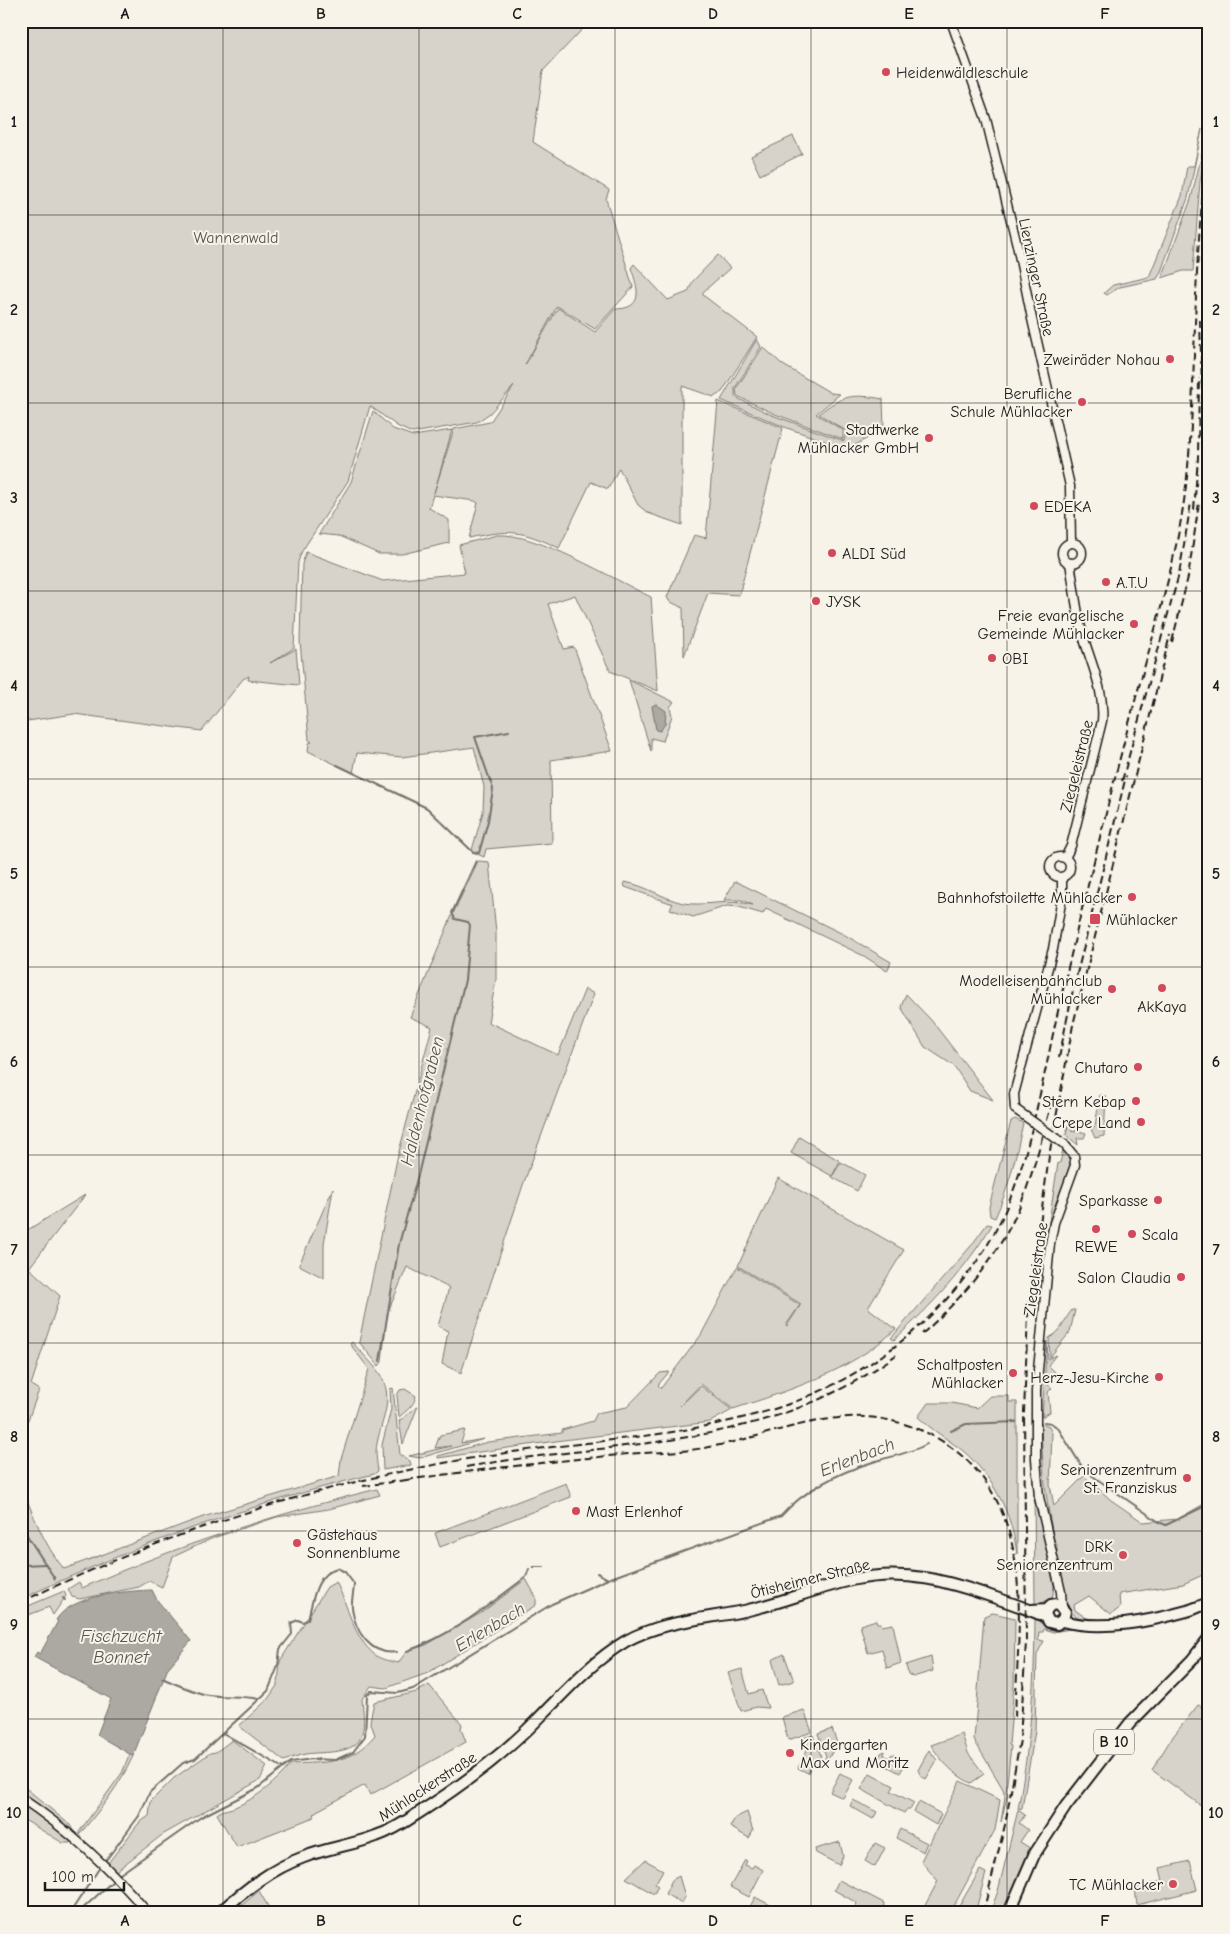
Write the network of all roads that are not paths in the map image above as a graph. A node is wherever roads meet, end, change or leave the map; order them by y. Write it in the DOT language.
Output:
graph roads {
  1 [pos="950,21"];
  2 [pos="1071,543"];
  3 [pos="1070,563"];
  4 [pos="1065,858"];
  5 [pos="1062,877"];
  6 [pos="1209,1603"];
  7 [pos="1056,1612"];
  8 [pos="1209,1638"];
  9 [pos="626,1641"];
  10 [pos="1209,1648"];
  11 [pos="1192,1660"];
  12 [pos="21,1798"];
  13 [pos="148,1913"];
  14 [pos="219,1913"];
  15 [pos="1009,1913"];
  1 -- 2 [label="street, Lienzinger Straße"];
  2 -- 3 [label="street, Lienzinger Straße"];
  2 -- 3 [label="street, Lienzinger Straße"];
  3 -- 4 [label="street, Ziegeleistraße"];
  4 -- 5 [label="street, Ziegeleistraße"];
  4 -- 5 [label="street, Ziegeleistraße"];
  5 -- 7 [label="street, Ziegeleistraße, bridge"];
  6 -- 7 [label="main road"];
  7 -- 9 [label="main road, Ötisheimer Straße"];
  8 -- 11 [label="main road, B 10"];
  9 -- 14 [label="main road, Mühlackerstraße"];
  10 -- 11 [label="main road, B 10"];
  11 -- 15 [label="main road, B 10"];
  12 -- 13 [label="street"];
}
